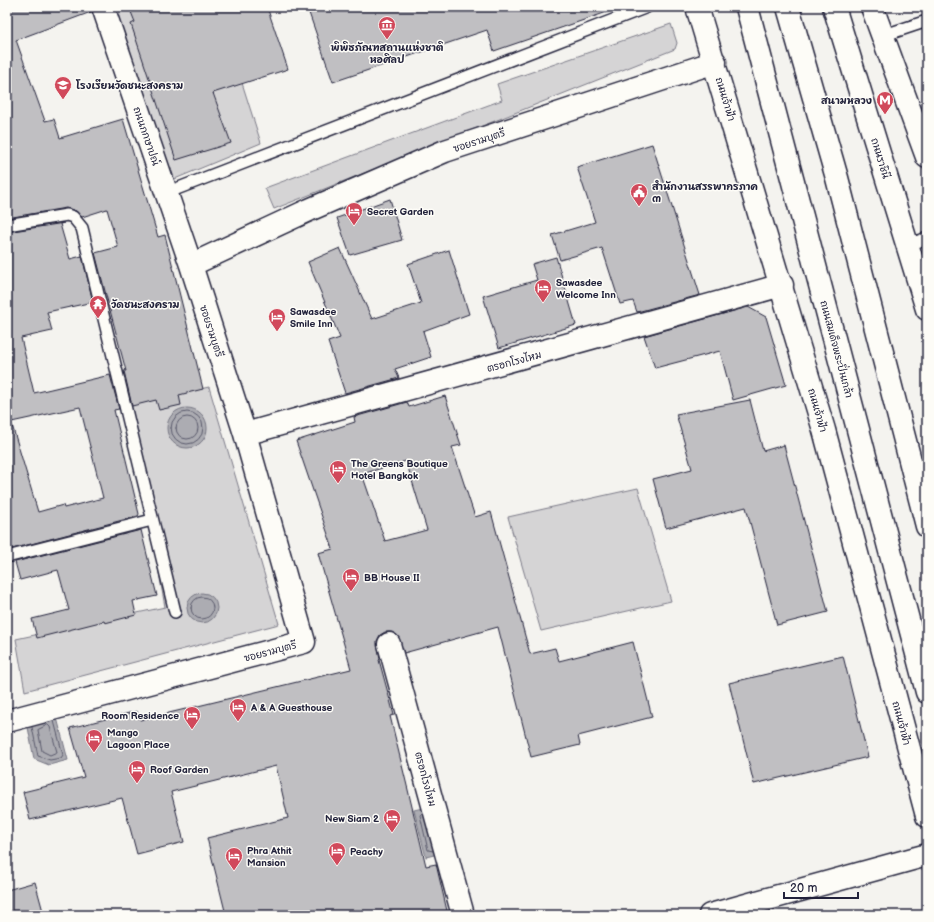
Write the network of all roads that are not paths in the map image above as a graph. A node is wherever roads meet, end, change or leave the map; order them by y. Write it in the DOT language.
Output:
graph roads {
  1 [pos="102,7"];
  2 [pos="647,7"];
  3 [pos="697,7"];
  4 [pos="747,7"];
  5 [pos="788,7"];
  6 [pos="834,7"];
  7 [pos="872,7"];
  8 [pos="927,21"];
  9 [pos="882,36"];
  10 [pos="715,62"];
  11 [pos="927,157"];
  12 [pos="166,193"];
  13 [pos="7,225"];
  14 [pos="927,238"];
  15 [pos="906,246"];
  16 [pos="191,265"];
  17 [pos="782,286"];
  18 [pos="927,309"];
  19 [pos="245,434"];
  20 [pos="152,520"];
  21 [pos="927,526"];
  22 [pos="7,557"];
  23 [pos="174,612"];
  24 [pos="389,644"];
  25 [pos="927,692"];
  26 [pos="7,721"];
  27 [pos="927,816"];
  28 [pos="927,855"];
  29 [pos="463,915"];
  30 [pos="710,915"];
  1 -- 12 [label="street, ถนนกกษาปณ์"];
  2 -- 12 [label="lane"];
  3 -- 10 [label="street, ถนนเจ้าฟ้า"];
  4 -- 25 [label="street, ถนนสมเด็จพระปิ่นเกล้า"];
  5 -- 21 [label="street"];
  6 -- 15 [label="street, ถนนราชินี"];
  7 -- 9 [label="street"];
  8 -- 9 [label="lane"];
  9 -- 11 [label="street"];
  10 -- 16 [label="street, ซอยรามบุตรี"];
  10 -- 17 [label="street, ถนนเจ้าฟ้า"];
  12 -- 16 [label="street, ถนนกกษาปณ์"];
  13 -- 20 [label="lane"];
  14 -- 15 [label="lane"];
  15 -- 18 [label="street, ถนนราชินี"];
  16 -- 19 [label="street, ซอยรามบุตรี"];
  17 -- 19 [label="street, ตรอกโรงไหม"];
  17 -- 27 [label="street, ถนนเจ้าฟ้า"];
  19 -- 26 [label="street, ซอยรามบุตรี"];
  20 -- 22 [label="lane"];
  20 -- 23 [label="lane"];
  24 -- 29 [label="street, ตรอกโรงไหม"];
  28 -- 30 [label="street"];
}
